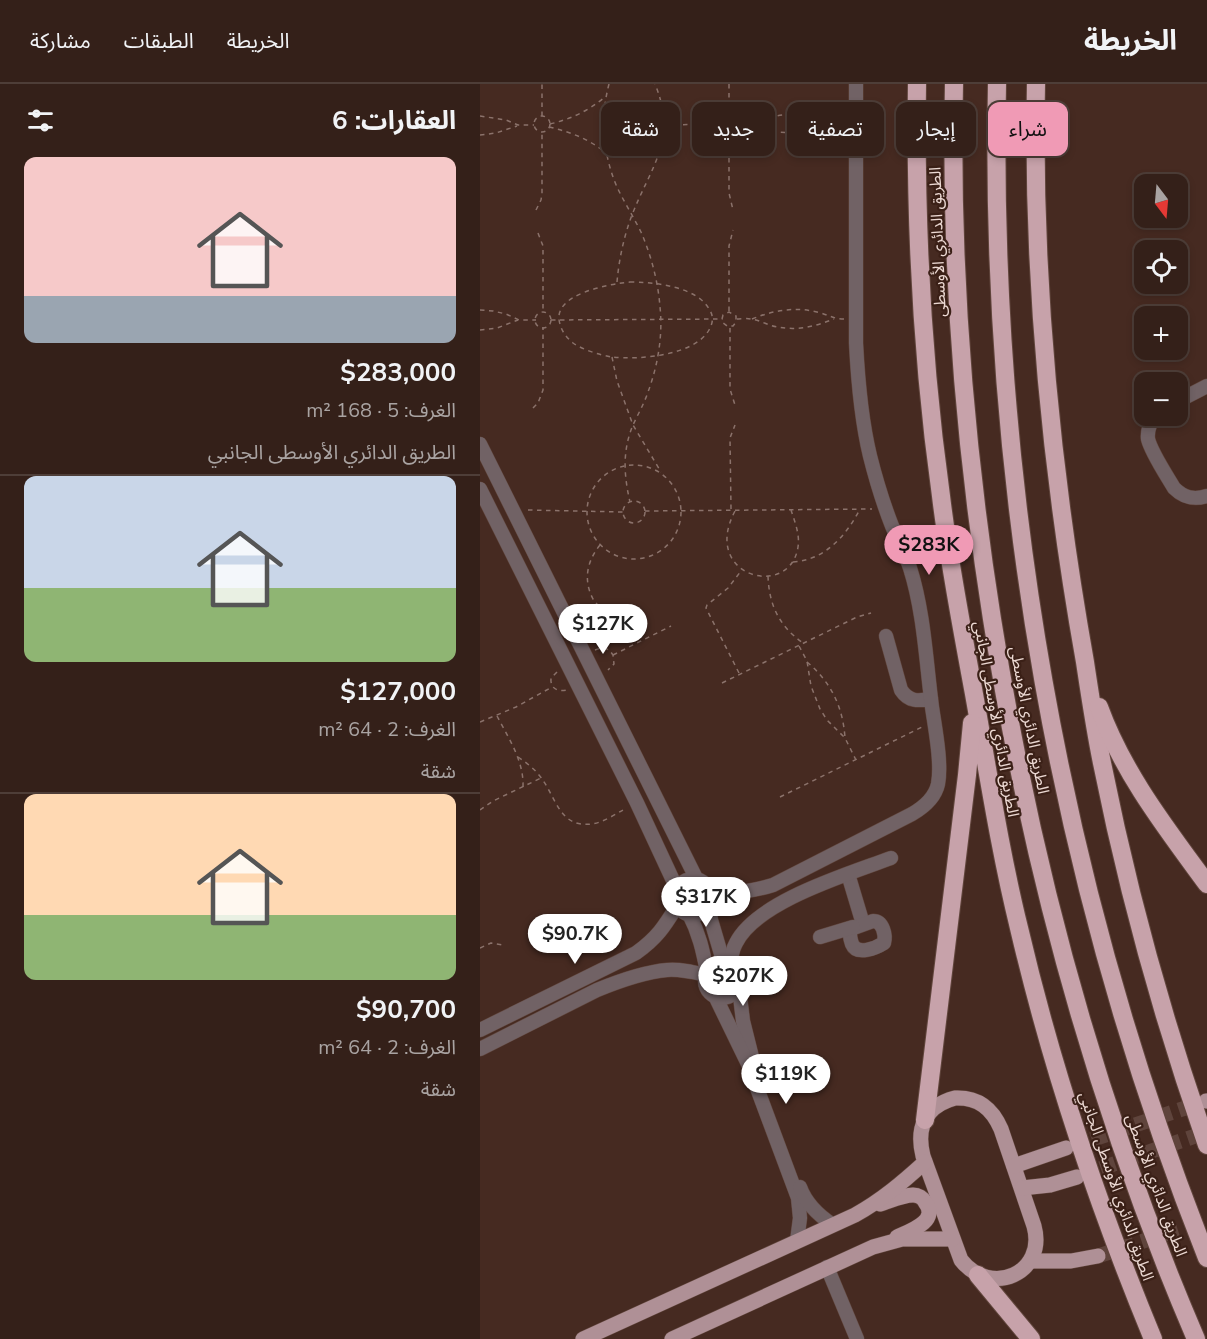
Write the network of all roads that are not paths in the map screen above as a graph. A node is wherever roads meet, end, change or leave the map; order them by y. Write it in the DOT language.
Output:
graph roads {
  1 [pos="856,84"];
  2 [pos="917,84"];
  3 [pos="954,84"];
  4 [pos="997,84"];
  5 [pos="1036,84"];
  6 [pos="1207,386"];
  7 [pos="1188,396"];
  8 [pos="1149,426"];
  9 [pos="480,444"];
  10 [pos="480,489"];
  11 [pos="1207,496"];
  12 [pos="886,636"];
  13 [pos="1086,668"];
  14 [pos="973,692"];
  15 [pos="931,699"];
  16 [pos="891,858"];
  17 [pos="848,874"];
  18 [pos="697,880"];
  19 [pos="1207,885"];
  20 [pos="677,888"];
  21 [pos="709,889"];
  22 [pos="709,905"];
  23 [pos="683,910"];
  24 [pos="820,937"];
  25 [pos="727,965"];
  26 [pos="707,974"];
  27 [pos="739,988"];
  28 [pos="715,996"];
  29 [pos="480,1030"];
  30 [pos="480,1049"];
  31 [pos="925,1119"];
  32 [pos="1207,1145"];
  33 [pos="1066,1148"];
  34 [pos="1037,1158"];
  35 [pos="925,1162"];
  36 [pos="1014,1166"];
  37 [pos="1077,1177"];
  38 [pos="1040,1186"];
  39 [pos="1022,1188"];
  40 [pos="864,1210"];
  41 [pos="833,1225"];
  42 [pos="953,1239"];
  43 [pos="797,1241"];
  44 [pos="884,1243"];
  45 [pos="1098,1256"];
  46 [pos="1207,1258"];
  47 [pos="1030,1261"];
  48 [pos="827,1267"];
  49 [pos="978,1275"];
  50 [pos="583,1339"];
  51 [pos="672,1339"];
  52 [pos="857,1339"];
  53 [pos="1031,1339"];
  54 [pos="1153,1339"];
  55 [pos="1196,1339"];
  1 -- 15 [label="street"];
  2 -- 14 [label="highway, الطريق الدائري الأوسطى الجانبي"];
  3 -- 55 [label="highway, الطريق الدائري الأوسطى"];
  4 -- 46 [label="highway, الطريق الدائري الأوسطى"];
  5 -- 13 [label="highway"];
  6 -- 7 [label="street"];
  8 -- 11 [label="street"];
  9 -- 18 [label="street"];
  10 -- 20 [label="street"];
  12 -- 15 [label="street"];
  13 -- 19 [label="highway"];
  13 -- 32 [label="highway"];
  14 -- 31 [label="highway"];
  14 -- 54 [label="highway, الطريق الدائري الأوسطى الجانبي"];
  15 -- 21 [label="street"];
  16 -- 17 [label="street"];
  17 -- 24 [label="street"];
  17 -- 25 [label="street"];
  18 -- 20 [label="street"];
  18 -- 21 [label="street"];
  20 -- 23 [label="street"];
  21 -- 22 [label="street"];
  22 -- 23 [label="street"];
  22 -- 25 [label="street"];
  23 -- 26 [label="street"];
  23 -- 29 [label="street"];
  25 -- 26 [label="street"];
  25 -- 27 [label="street"];
  26 -- 28 [label="street"];
  26 -- 30 [label="street"];
  27 -- 28 [label="street"];
  27 -- 41 [label="street"];
  28 -- 43 [label="street"];
  31 -- 35 [label="main road"];
  31 -- 36 [label="main road"];
  33 -- 34 [label="main road"];
  34 -- 36 [label="main road"];
  34 -- 38 [label="main road"];
  35 -- 40 [label="main road"];
  35 -- 42 [label="main road"];
  36 -- 39 [label="main road"];
  37 -- 38 [label="main road"];
  38 -- 39 [label="main road"];
  39 -- 47 [label="main road"];
  40 -- 41 [label="main road"];
  40 -- 44 [label="main road"];
  41 -- 43 [label="main road"];
  42 -- 44 [label="main road"];
  42 -- 49 [label="main road"];
  43 -- 50 [label="main road"];
  44 -- 48 [label="main road"];
  45 -- 47 [label="main road"];
  47 -- 49 [label="main road"];
  48 -- 51 [label="main road"];
  48 -- 52 [label="street"];
  49 -- 53 [label="highway"];
}
